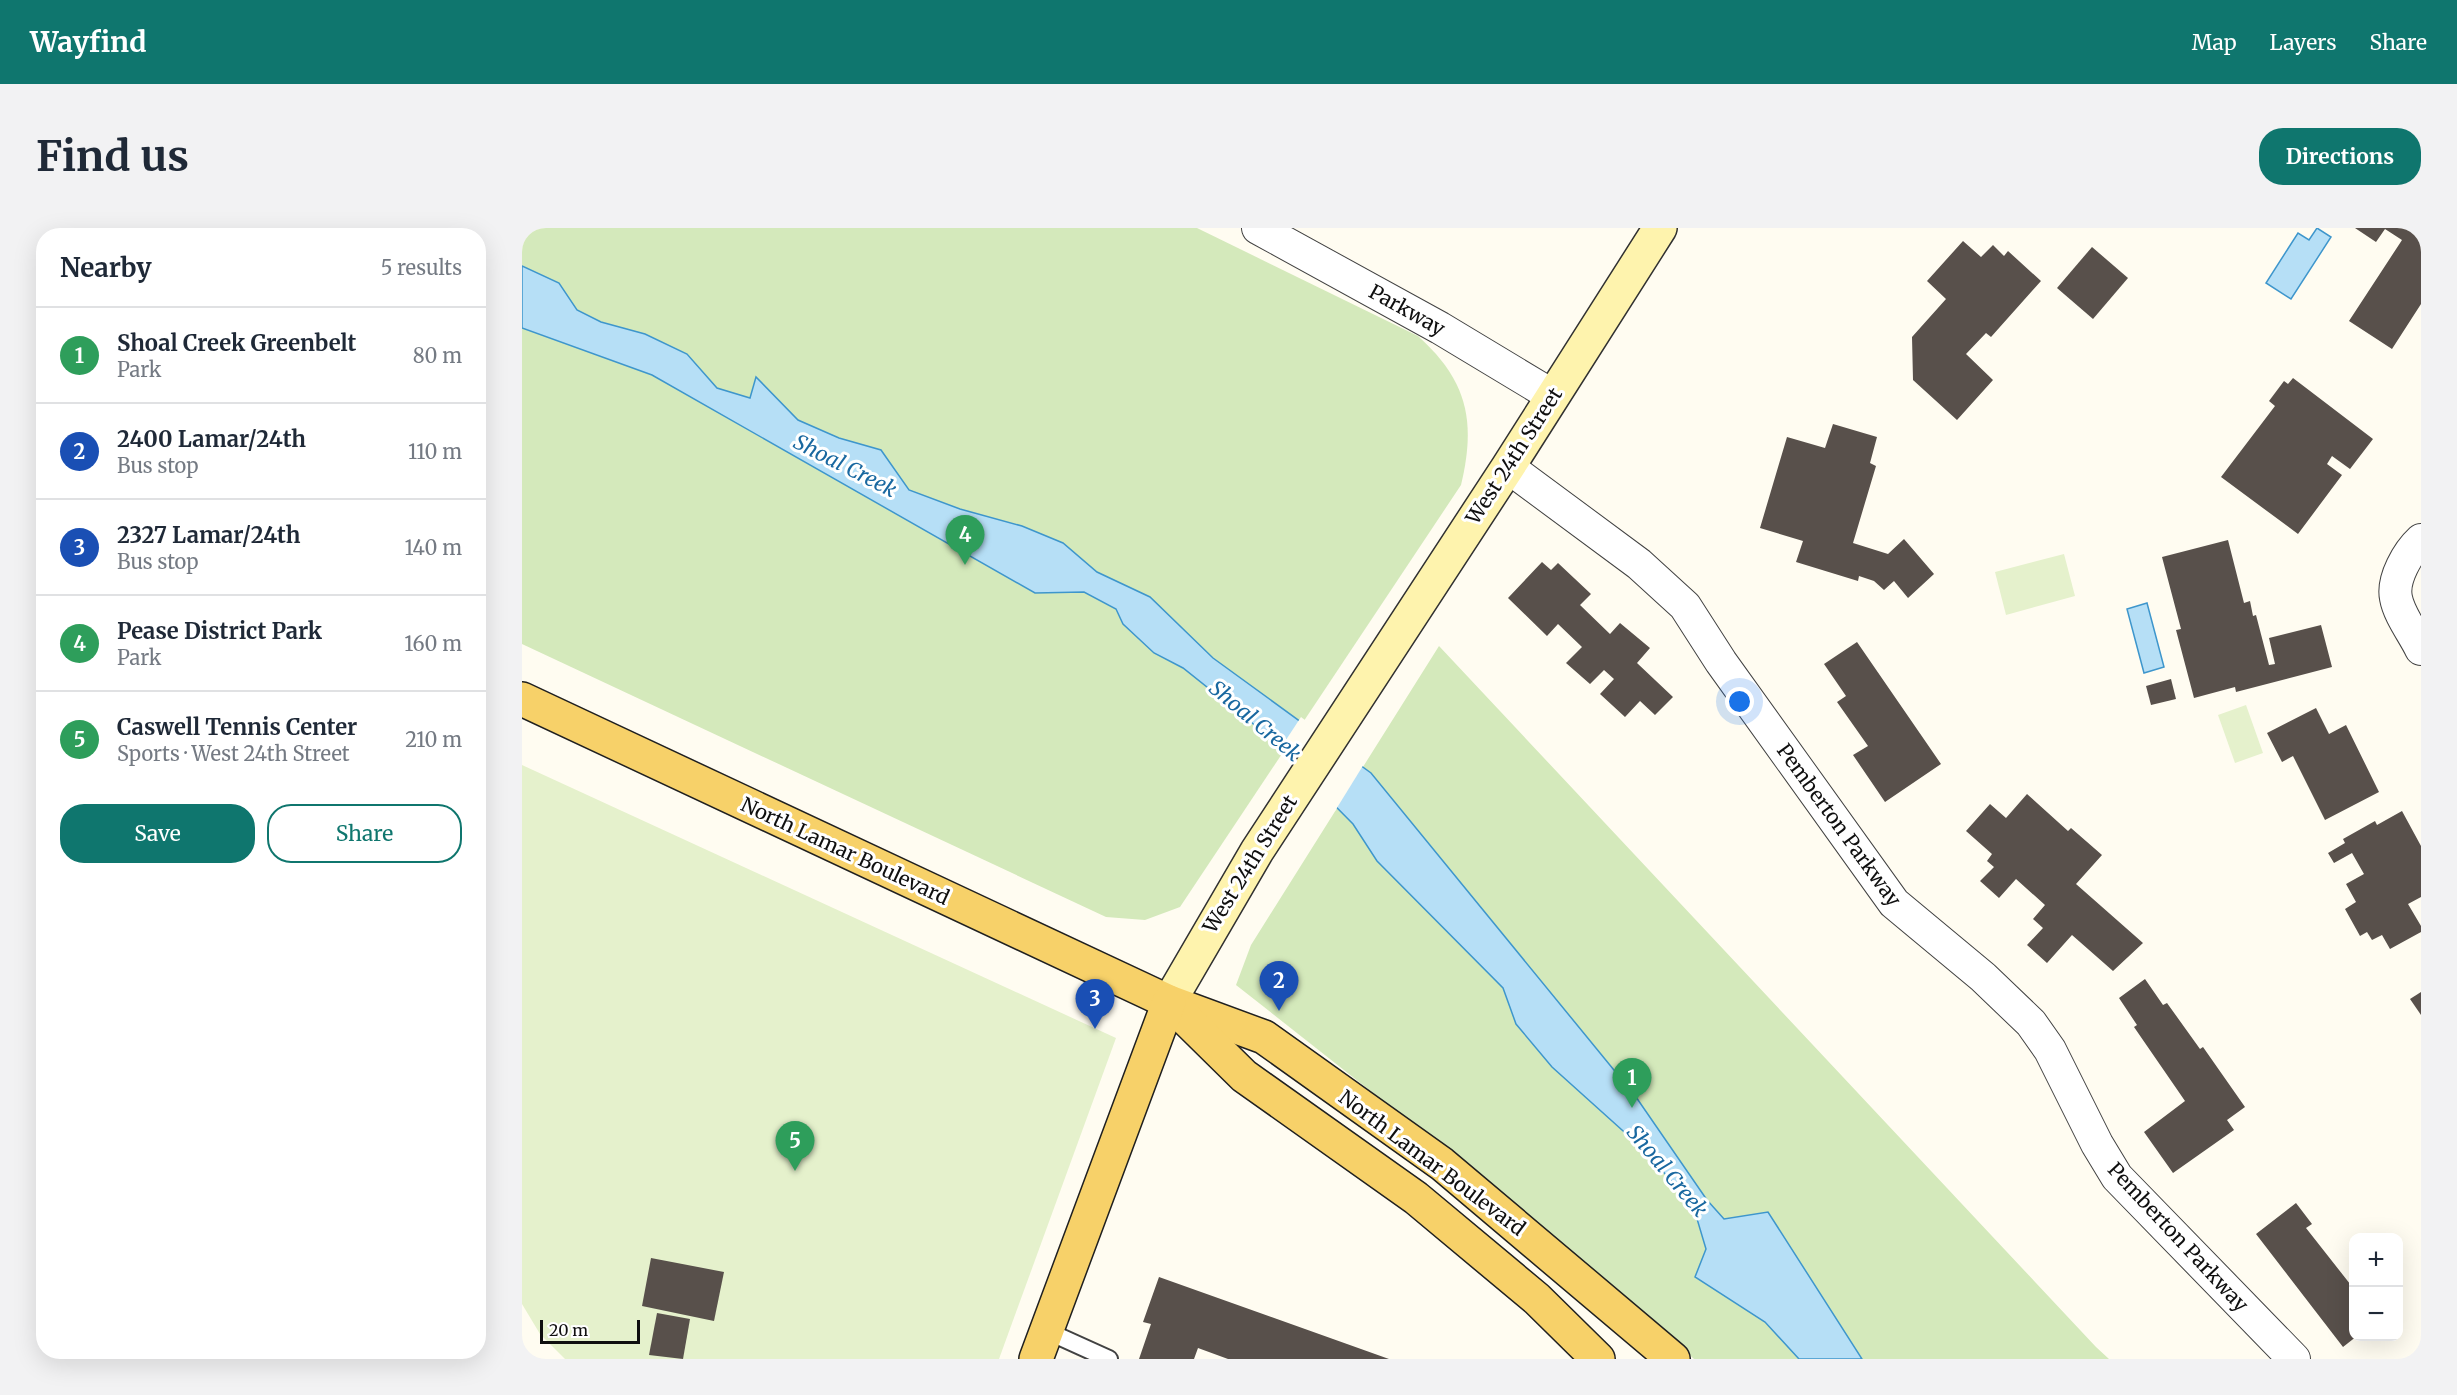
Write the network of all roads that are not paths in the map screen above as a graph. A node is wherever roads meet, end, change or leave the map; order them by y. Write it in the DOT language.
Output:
graph roads {
  1 [pos="1258,228"];
  2 [pos="1660,228"];
  3 [pos="1553,396"];
  4 [pos="1508,466"];
  5 [pos="2421,540"];
  6 [pos="2421,649"];
  7 [pos="522,699"];
  8 [pos="1169,1002"];
  9 [pos="1042,1345"];
  10 [pos="1109,1359"];
  11 [pos="1599,1359"];
  12 [pos="1673,1359"];
  13 [pos="2294,1359"];
  1 -- 3 [label="street, Parkway"];
  2 -- 3 [label="main road, West 24th Street"];
  3 -- 4 [label="main road, West 24th Street"];
  4 -- 8 [label="main road, West 24th Street"];
  4 -- 13 [label="street, Pemberton Parkway"];
  5 -- 6 [label="street"];
  7 -- 8 [label="main road, North Lamar Boulevard"];
  8 -- 9 [label="main road, West 24th Street"];
  8 -- 11 [label="main road, North Lamar Boulevard"];
  8 -- 12 [label="main road, North Lamar Boulevard"];
  9 -- 10 [label="lane"];
}
